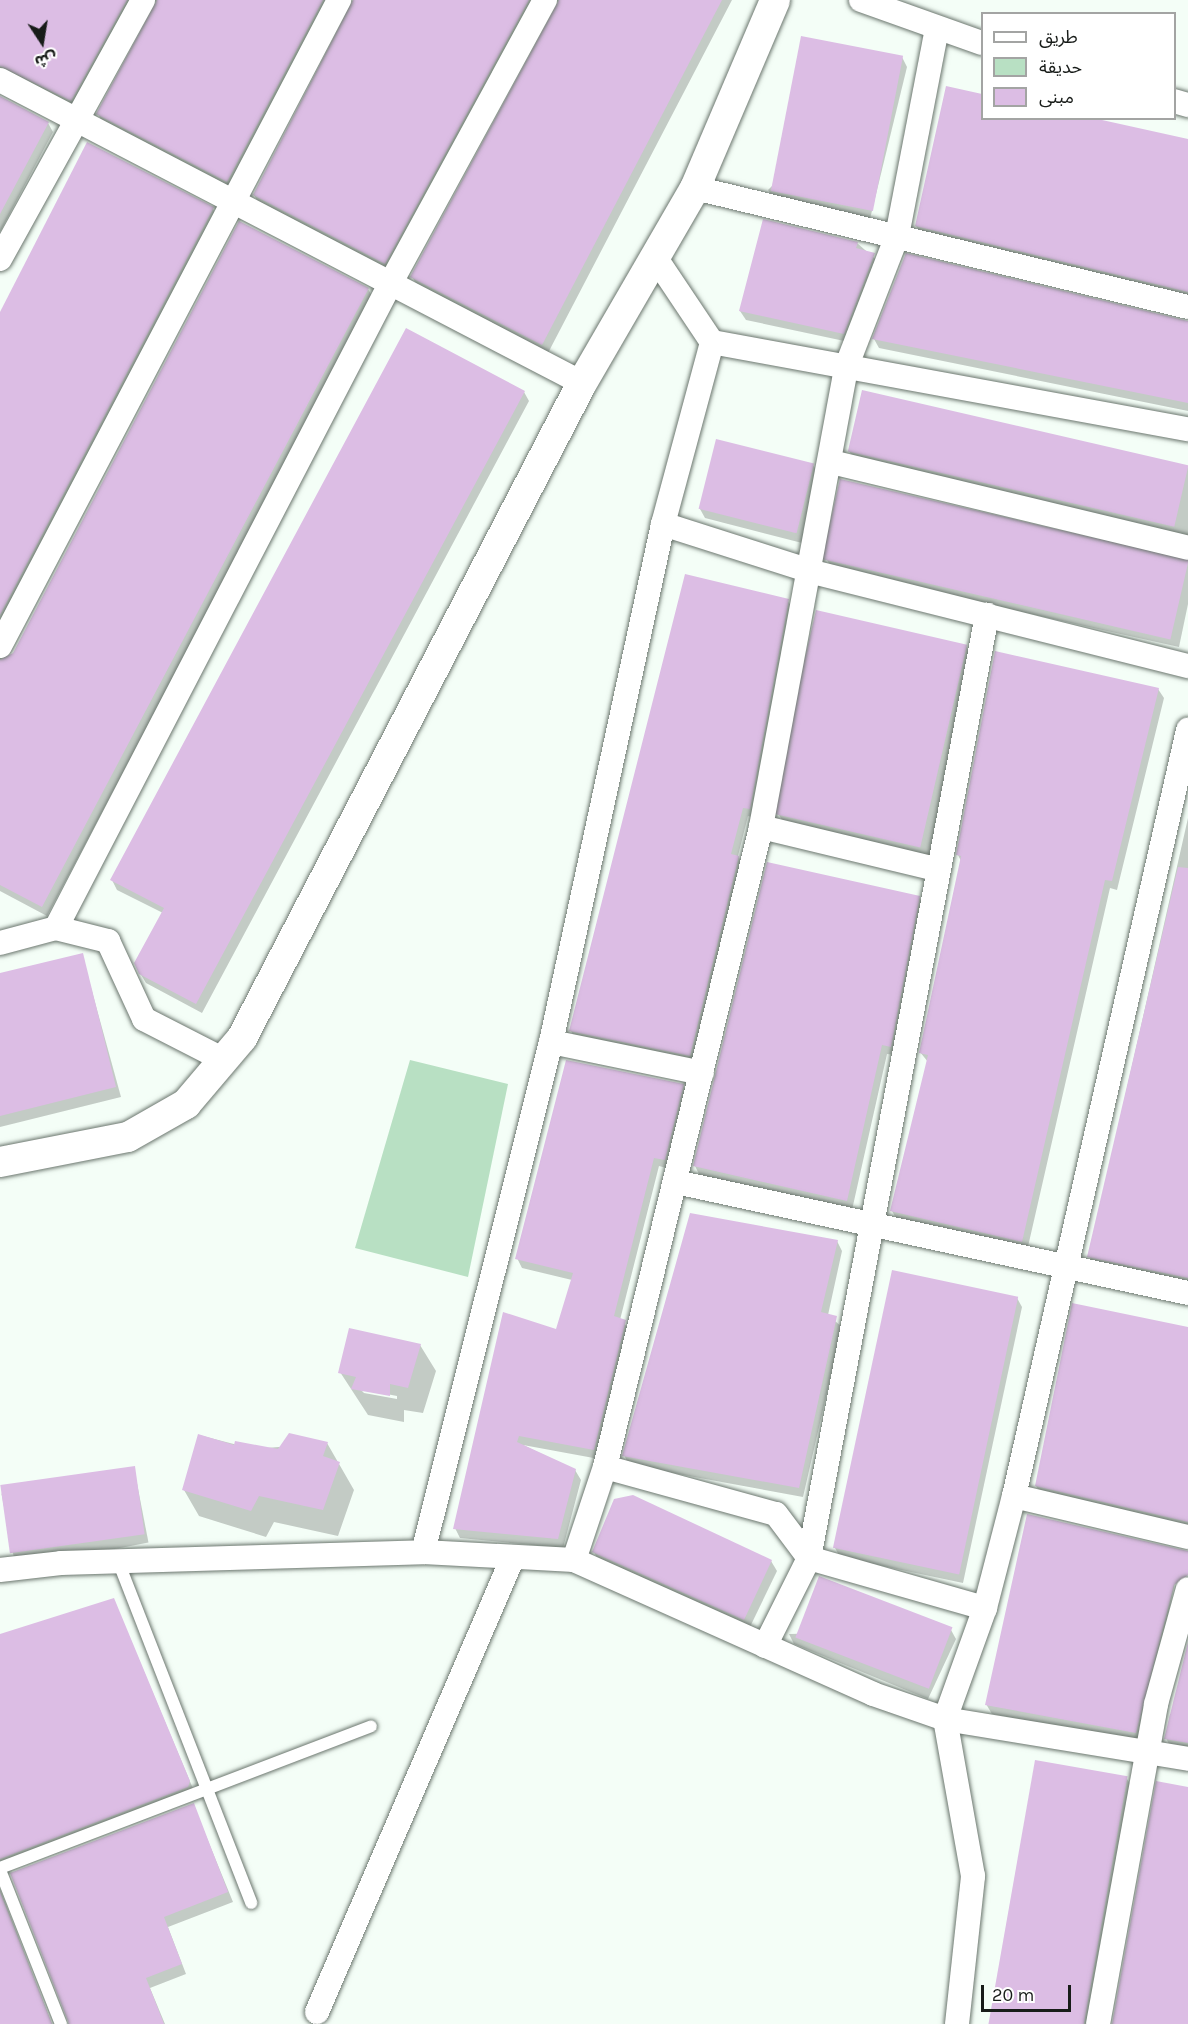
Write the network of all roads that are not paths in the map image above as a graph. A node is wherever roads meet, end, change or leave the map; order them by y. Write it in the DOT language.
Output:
graph roads {
  1 [pos="143,0"];
  2 [pos="339,0"];
  3 [pos="545,0"];
  4 [pos="775,0"];
  5 [pos="861,0"];
  6 [pos="937,30"];
  7 [pos="981,43"];
  8 [pos="0,80"];
  9 [pos="76,118"];
  10 [pos="695,188"];
  11 [pos="234,200"];
  12 [pos="897,236"];
  13 [pos="655,257"];
  14 [pos="0,260"];
  15 [pos="389,286"];
  16 [pos="1188,307"];
  17 [pos="712,342"];
  18 [pos="846,365"];
  19 [pos="582,383"];
  20 [pos="1188,429"];
  21 [pos="831,462"];
  22 [pos="663,524"];
  23 [pos="1188,548"];
  24 [pos="813,572"];
  25 [pos="987,615"];
  26 [pos="0,646"];
  27 [pos="1188,666"];
  28 [pos="1188,730"];
  29 [pos="761,827"];
  30 [pos="936,869"];
  31 [pos="56,928"];
  32 [pos="0,943"];
  33 [pos="550,1042"];
  34 [pos="224,1060"];
  35 [pos="702,1073"];
  36 [pos="0,1162"];
  37 [pos="676,1182"];
  38 [pos="875,1226"];
  39 [pos="1064,1267"];
  40 [pos="1188,1293"];
  41 [pos="605,1467"];
  42 [pos="1014,1496"];
  43 [pos="1188,1537"];
  44 [pos="423,1552"];
  45 [pos="513,1557"];
  46 [pos="809,1558"];
  47 [pos="574,1560"];
  48 [pos="118,1561"];
  49 [pos="0,1570"];
  50 [pos="1188,1589"];
  51 [pos="985,1608"];
  52 [pos="765,1646"];
  53 [pos="945,1719"];
  54 [pos="370,1726"];
  55 [pos="1149,1749"];
  56 [pos="1188,1759"];
  57 [pos="207,1789"];
  58 [pos="0,1869"];
  59 [pos="251,1903"];
  60 [pos="317,2012"];
  61 [pos="61,2024"];
  62 [pos="957,2024"];
  63 [pos="1098,2024"];
  1 -- 9 [label="street"];
  2 -- 11 [label="street"];
  3 -- 15 [label="street"];
  4 -- 10 [label="street"];
  5 -- 6 [label="street"];
  6 -- 7 [label="street"];
  6 -- 12 [label="street"];
  8 -- 9 [label="street"];
  9 -- 11 [label="street"];
  9 -- 14 [label="street"];
  10 -- 12 [label="street"];
  10 -- 13 [label="street"];
  11 -- 15 [label="street"];
  11 -- 26 [label="street"];
  12 -- 16 [label="street"];
  12 -- 18 [label="street"];
  13 -- 17 [label="street"];
  13 -- 19 [label="street"];
  15 -- 19 [label="street"];
  15 -- 31 [label="street"];
  17 -- 18 [label="street"];
  17 -- 22 [label="street"];
  18 -- 20 [label="street"];
  18 -- 21 [label="street"];
  19 -- 34 [label="street"];
  21 -- 23 [label="street"];
  21 -- 24 [label="street"];
  22 -- 24 [label="street"];
  22 -- 33 [label="street"];
  24 -- 25 [label="street"];
  24 -- 29 [label="street"];
  25 -- 27 [label="street"];
  25 -- 30 [label="street"];
  28 -- 39 [label="street"];
  29 -- 30 [label="street"];
  29 -- 35 [label="street"];
  30 -- 38 [label="street"];
  31 -- 32 [label="street"];
  31 -- 34 [label="street"];
  33 -- 35 [label="street"];
  33 -- 44 [label="street"];
  34 -- 36 [label="street"];
  35 -- 37 [label="street"];
  37 -- 38 [label="street"];
  37 -- 41 [label="street"];
  38 -- 39 [label="street"];
  38 -- 46 [label="street"];
  39 -- 40 [label="street"];
  39 -- 42 [label="street"];
  41 -- 46 [label="street"];
  41 -- 47 [label="street"];
  42 -- 43 [label="street"];
  42 -- 51 [label="street"];
  44 -- 45 [label="street"];
  44 -- 48 [label="street"];
  45 -- 47 [label="street"];
  45 -- 60 [label="street"];
  46 -- 51 [label="street"];
  46 -- 52 [label="street"];
  47 -- 52 [label="street"];
  48 -- 49 [label="street"];
  48 -- 57 [label="lane"];
  50 -- 55 [label="street"];
  51 -- 53 [label="street"];
  52 -- 53 [label="street"];
  53 -- 55 [label="street"];
  53 -- 62 [label="street"];
  54 -- 57 [label="lane"];
  55 -- 56 [label="street"];
  55 -- 63 [label="street"];
  57 -- 58 [label="lane"];
  57 -- 59 [label="lane"];
  58 -- 61 [label="lane"];
}
